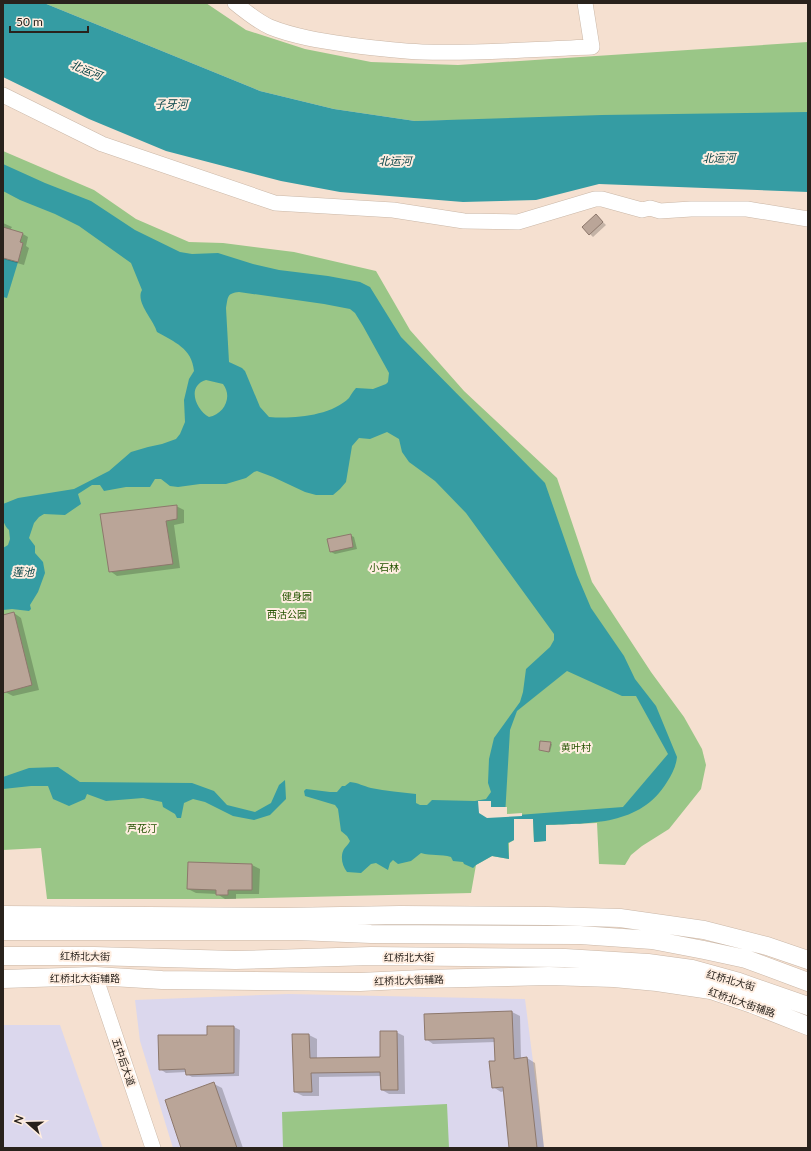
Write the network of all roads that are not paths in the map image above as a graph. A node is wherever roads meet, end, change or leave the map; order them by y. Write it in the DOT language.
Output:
graph roads {
  1 [pos="235,3"];
  2 [pos="585,3"];
  3 [pos="3,95"];
  4 [pos="808,218"];
  5 [pos="3,915"];
  6 [pos="400,915"];
  7 [pos="3,931"];
  8 [pos="297,931"];
  9 [pos="3,956"];
  10 [pos="235,960"];
  11 [pos="276,960"];
  12 [pos="808,960"];
  13 [pos="95,976"];
  14 [pos="3,979"];
  15 [pos="423,979"];
  16 [pos="162,980"];
  17 [pos="808,982"];
  18 [pos="808,1006"];
  19 [pos="808,1026"];
  20 [pos="153,1148"];
  1 -- 2 [label="street"];
  3 -- 4 [label="street"];
  5 -- 6 [label="main road"];
  6 -- 8 [label="main road"];
  6 -- 12 [label="main road"];
  7 -- 8 [label="main road"];
  8 -- 17 [label="main road"];
  9 -- 10 [label="main road, 红桥北大街"];
  10 -- 11 [label="main road, 红桥北大街"];
  10 -- 16 [label="main road"];
  11 -- 15 [label="main road"];
  11 -- 18 [label="main road, 红桥北大街"];
  13 -- 14 [label="main road, 红桥北大街辅路"];
  13 -- 16 [label="main road, 红桥北大街辅路"];
  13 -- 20 [label="street, 五中后大道"];
  15 -- 16 [label="main road, 红桥北大街辅路"];
  15 -- 19 [label="main road, 红桥北大街辅路"];
}
